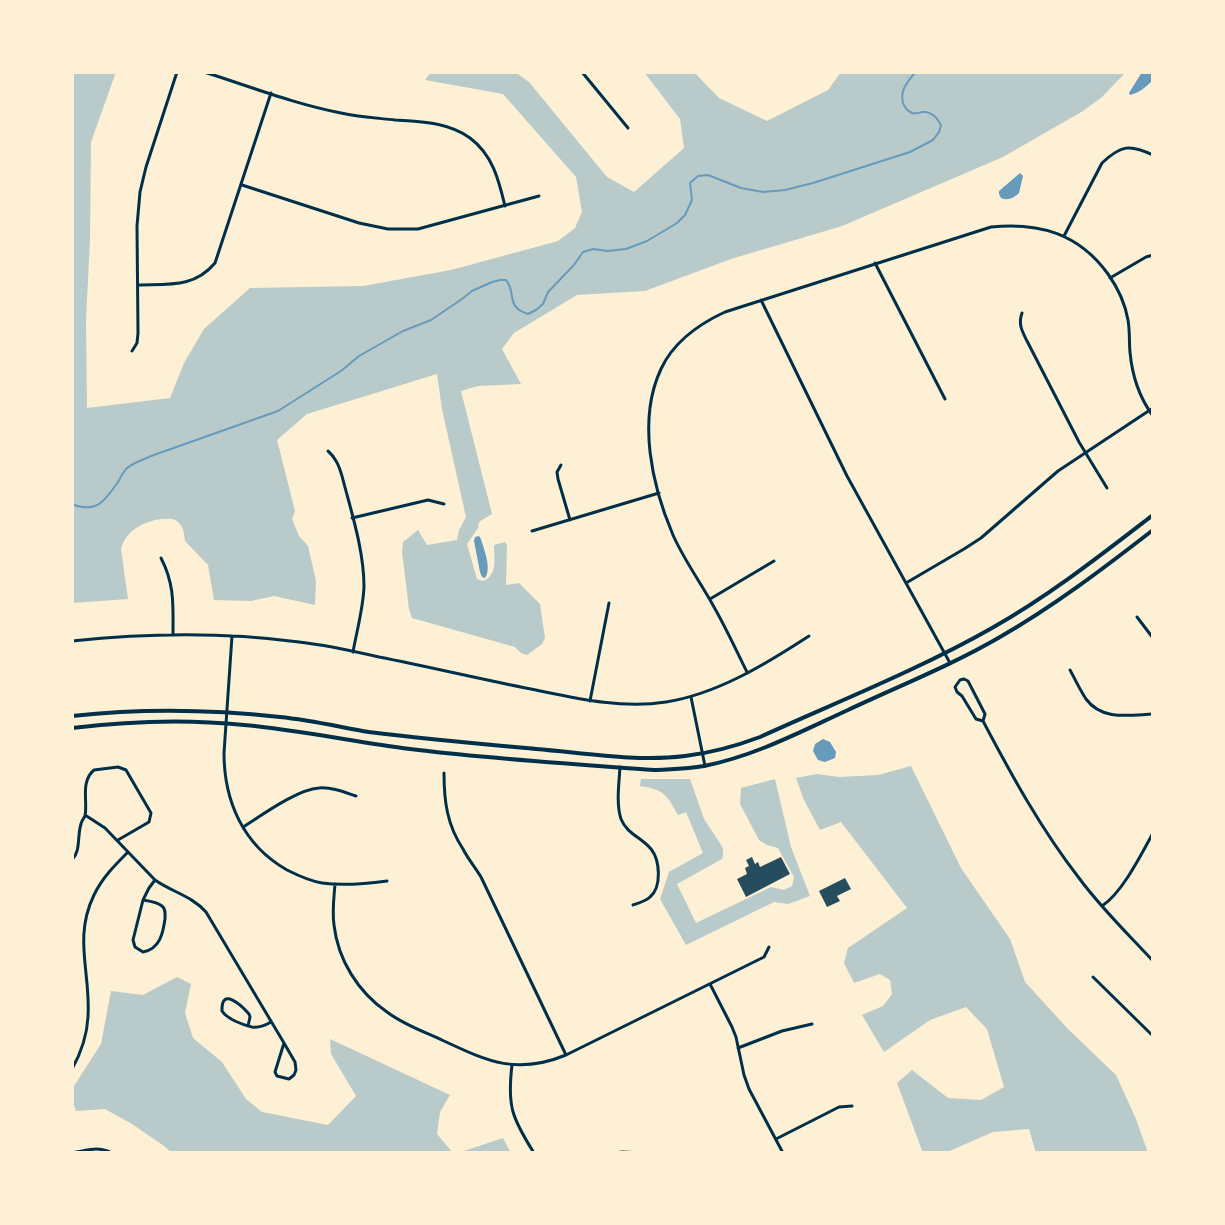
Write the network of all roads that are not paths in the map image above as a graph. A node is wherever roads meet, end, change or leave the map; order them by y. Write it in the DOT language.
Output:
graph roads {
  1 [pos="177,72"];
  2 [pos="204,72"];
  3 [pos="582,72"];
  4 [pos="271,93"];
  5 [pos="628,128"];
  6 [pos="1153,155"];
  7 [pos="242,185"];
  8 [pos="539,196"];
  9 [pos="505,206"];
  10 [pos="1064,236"];
  11 [pos="1153,255"];
  12 [pos="875,263"];
  13 [pos="1110,278"];
  14 [pos="138,285"];
  15 [pos="761,300"];
  16 [pos="1022,313"];
  17 [pos="132,351"];
  18 [pos="945,399"];
  19 [pos="1151,410"];
  20 [pos="1153,416"];
  21 [pos="328,452"];
  22 [pos="1085,453"];
  23 [pos="561,465"];
  24 [pos="1107,488"];
  25 [pos="659,494"];
  26 [pos="444,504"];
  27 [pos="1153,515"];
  28 [pos="352,518"];
  29 [pos="570,520"];
  30 [pos="1153,530"];
  31 [pos="532,531"];
  32 [pos="161,558"];
  33 [pos="774,561"];
  34 [pos="906,583"];
  35 [pos="710,599"];
  36 [pos="609,603"];
  37 [pos="1137,617"];
  38 [pos="173,635"];
  39 [pos="232,636"];
  40 [pos="809,636"];
  41 [pos="1153,638"];
  42 [pos="72,641"];
  43 [pos="353,652"];
  44 [pos="945,653"];
  45 [pos="950,663"];
  46 [pos="1070,670"];
  47 [pos="747,672"];
  48 [pos="691,697"];
  49 [pos="590,701"];
  50 [pos="227,712"];
  51 [pos="1153,714"];
  52 [pos="72,716"];
  53 [pos="983,721"];
  54 [pos="226,724"];
  55 [pos="72,728"];
  56 [pos="703,754"];
  57 [pos="705,766"];
  58 [pos="620,768"];
  59 [pos="444,773"];
  60 [pos="356,796"];
  61 [pos="85,815"];
  62 [pos="243,827"];
  63 [pos="1153,833"];
  64 [pos="118,840"];
  65 [pos="128,852"];
  66 [pos="72,860"];
  67 [pos="155,880"];
  68 [pos="387,881"];
  69 [pos="335,884"];
  70 [pos="143,900"];
  71 [pos="633,905"];
  72 [pos="1102,906"];
  73 [pos="769,947"];
  74 [pos="1153,961"];
  75 [pos="1093,977"];
  76 [pos="710,984"];
  77 [pos="271,1022"];
  78 [pos="812,1024"];
  79 [pos="248,1026"];
  80 [pos="1153,1036"];
  81 [pos="284,1043"];
  82 [pos="738,1048"];
  83 [pos="566,1055"];
  84 [pos="512,1065"];
  85 [pos="72,1069"];
  86 [pos="852,1106"];
  87 [pos="776,1139"];
  88 [pos="72,1153"];
  89 [pos="112,1153"];
  90 [pos="534,1153"];
  91 [pos="613,1153"];
  92 [pos="642,1153"];
  93 [pos="783,1153"];
  1 -- 14 [label="street"];
  2 -- 4 [label="street"];
  3 -- 5 [label="street"];
  4 -- 7 [label="street"];
  4 -- 9 [label="street"];
  6 -- 10 [label="street"];
  7 -- 9 [label="street"];
  7 -- 14 [label="street"];
  8 -- 9 [label="street"];
  10 -- 12 [label="street"];
  10 -- 13 [label="street"];
  11 -- 13 [label="street"];
  12 -- 15 [label="street"];
  12 -- 18 [label="street"];
  13 -- 19 [label="street"];
  14 -- 17 [label="street"];
  15 -- 25 [label="street"];
  15 -- 34 [label="street"];
  16 -- 22 [label="street"];
  19 -- 20 [label="street"];
  19 -- 22 [label="street"];
  21 -- 28 [label="street"];
  22 -- 24 [label="street"];
  22 -- 34 [label="street"];
  23 -- 29 [label="street"];
  25 -- 29 [label="street"];
  25 -- 35 [label="street"];
  26 -- 28 [label="street"];
  27 -- 44 [label="main road"];
  28 -- 43 [label="street"];
  29 -- 31 [label="street"];
  30 -- 45 [label="main road"];
  32 -- 38 [label="street"];
  33 -- 35 [label="street"];
  34 -- 44 [label="street"];
  35 -- 47 [label="street"];
  36 -- 49 [label="street"];
  37 -- 41 [label="street"];
  38 -- 39 [label="street"];
  38 -- 42 [label="street"];
  39 -- 43 [label="street"];
  39 -- 50 [label="street"];
  40 -- 47 [label="street"];
  43 -- 49 [label="street"];
  44 -- 45 [label="street"];
  44 -- 56 [label="main road"];
  45 -- 57 [label="main road"];
  46 -- 51 [label="street"];
  47 -- 48 [label="street"];
  48 -- 49 [label="street"];
  48 -- 56 [label="street"];
  50 -- 52 [label="main road"];
  50 -- 54 [label="street"];
  50 -- 56 [label="main road"];
  53 -- 53 [label="street"];
  53 -- 72 [label="street"];
  54 -- 55 [label="main road"];
  54 -- 58 [label="main road"];
  54 -- 62 [label="street"];
  56 -- 57 [label="street"];
  57 -- 58 [label="main road"];
  58 -- 71 [label="street"];
  59 -- 83 [label="street"];
  60 -- 62 [label="street"];
  61 -- 64 [label="street"];
  61 -- 64 [label="street"];
  61 -- 66 [label="street"];
  62 -- 69 [label="street"];
  63 -- 72 [label="street"];
  64 -- 65 [label="street"];
  65 -- 67 [label="street"];
  65 -- 85 [label="street"];
  67 -- 70 [label="street"];
  67 -- 77 [label="street"];
  68 -- 69 [label="street"];
  69 -- 84 [label="street"];
  70 -- 70 [label="street"];
  72 -- 74 [label="street"];
  73 -- 76 [label="street"];
  75 -- 80 [label="street"];
  76 -- 82 [label="street"];
  76 -- 83 [label="street"];
  77 -- 79 [label="street"];
  77 -- 81 [label="street"];
  78 -- 82 [label="street"];
  79 -- 79 [label="street"];
  81 -- 81 [label="street"];
  82 -- 87 [label="street"];
  83 -- 84 [label="street"];
  84 -- 90 [label="street"];
  86 -- 87 [label="street"];
  87 -- 93 [label="street"];
  88 -- 89 [label="street"];
  91 -- 92 [label="street"];
}
